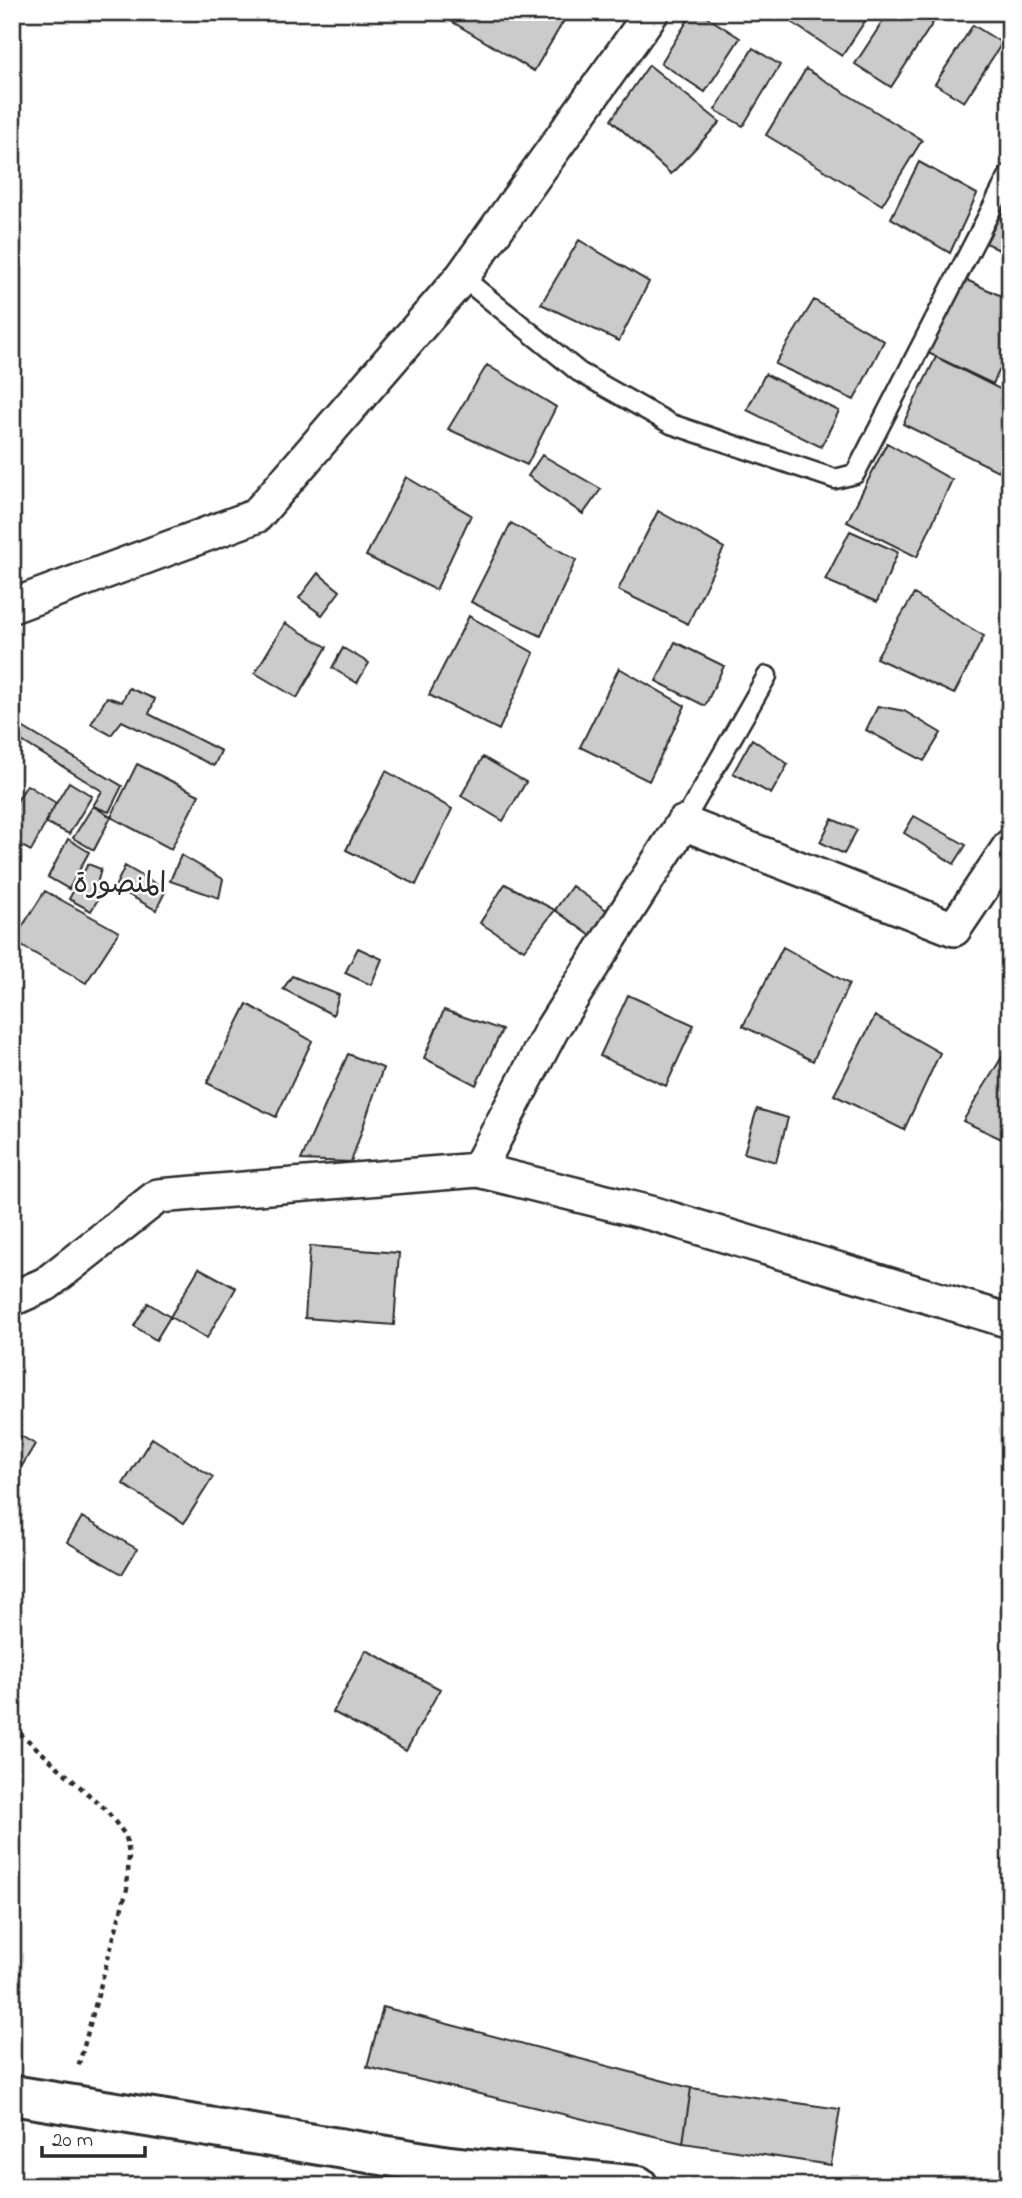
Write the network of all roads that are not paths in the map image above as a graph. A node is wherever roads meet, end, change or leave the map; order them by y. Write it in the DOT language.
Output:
graph roads {
  1 [pos="652,12"];
  2 [pos="1010,173"];
  3 [pos="462,277"];
  4 [pos="12,606"];
  5 [pos="767,676"];
  6 [pos="683,823"];
  7 [pos="1010,846"];
  8 [pos="478,1170"];
  9 [pos="12,1299"];
  10 [pos="1010,1321"];
  11 [pos="12,2095"];
  12 [pos="638,2186"];
  1 -- 3 [label="street"];
  2 -- 3 [label="lane"];
  3 -- 4 [label="street"];
  5 -- 6 [label="lane"];
  6 -- 7 [label="street"];
  6 -- 8 [label="street"];
  8 -- 9 [label="street"];
  8 -- 10 [label="street"];
  11 -- 12 [label="main road"];
}
